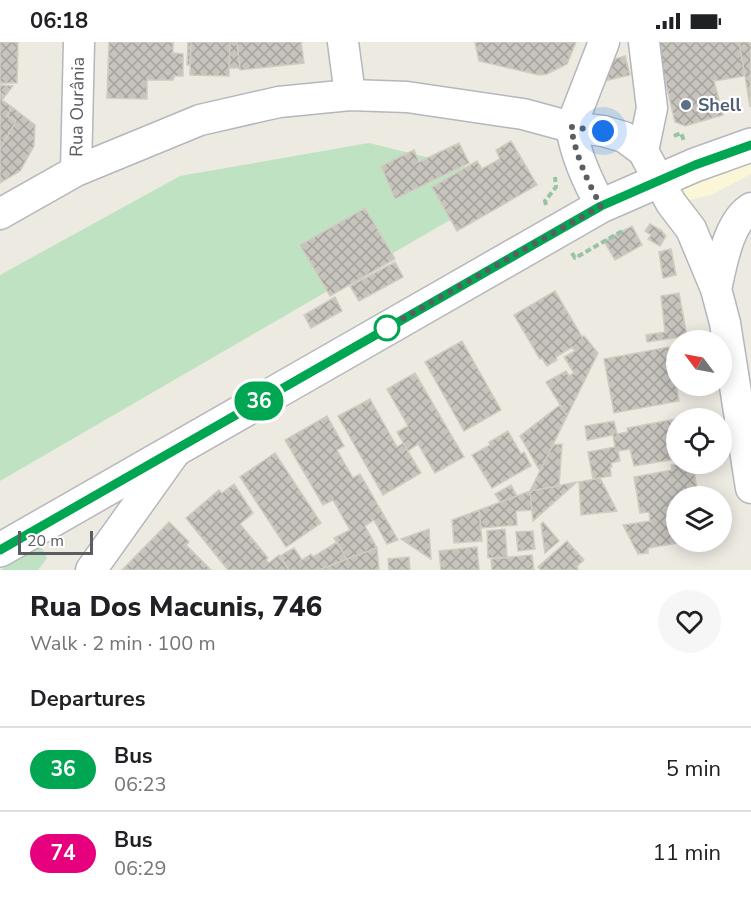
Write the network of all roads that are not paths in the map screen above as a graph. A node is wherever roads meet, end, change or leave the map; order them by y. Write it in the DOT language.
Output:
graph roads {
  1 [pos="79,42"];
  2 [pos="343,42"];
  3 [pos="604,42"];
  4 [pos="644,42"];
  5 [pos="350,94"];
  6 [pos="571,127"];
  7 [pos="751,145"];
  8 [pos="643,151"];
  9 [pos="76,171"];
  10 [pos="659,180"];
  11 [pos="601,206"];
  12 [pos="751,208"];
  13 [pos="0,214"];
  14 [pos="716,289"];
  15 [pos="179,447"];
  16 [pos="751,488"];
  17 [pos="0,550"];
  18 [pos="91,570"];
  1 -- 9 [label="street, Rua Ourânia"];
  2 -- 5 [label="street"];
  3 -- 6 [label="street"];
  4 -- 8 [label="street"];
  5 -- 6 [label="street"];
  5 -- 9 [label="street"];
  6 -- 8 [label="street"];
  6 -- 11 [label="street"];
  7 -- 10 [label="main road"];
  8 -- 10 [label="street"];
  9 -- 13 [label="street"];
  10 -- 11 [label="main road"];
  10 -- 14 [label="street"];
  11 -- 15 [label="main road"];
  12 -- 14 [label="street"];
  14 -- 16 [label="street"];
  15 -- 17 [label="main road"];
  15 -- 18 [label="street"];
}
